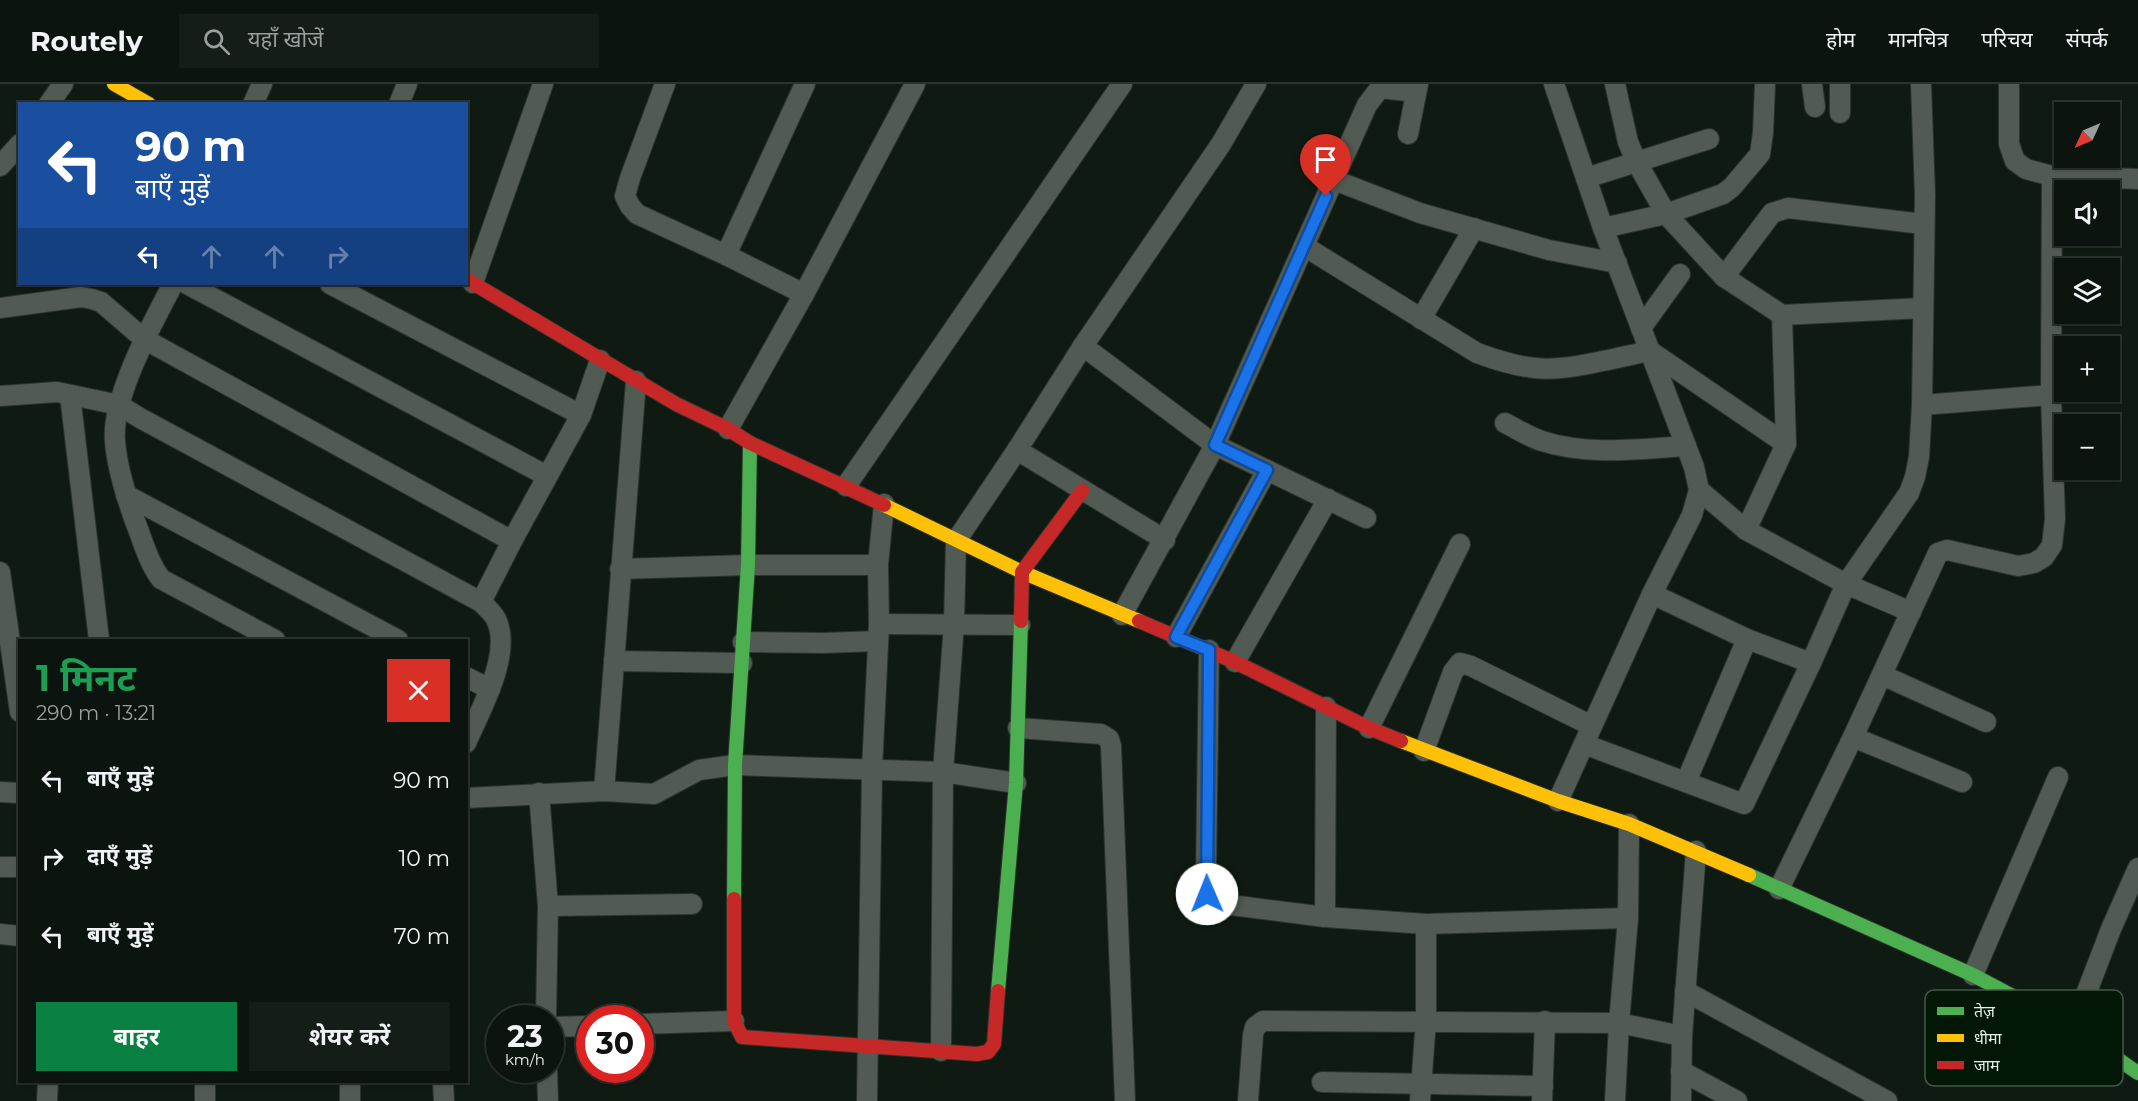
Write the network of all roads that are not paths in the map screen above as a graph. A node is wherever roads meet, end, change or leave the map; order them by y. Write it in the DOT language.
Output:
graph roads {
  1 [pos="63,84"];
  2 [pos="114,84"];
  3 [pos="262,84"];
  4 [pos="407,84"];
  5 [pos="543,84"];
  6 [pos="665,84"];
  7 [pos="805,84"];
  8 [pos="915,84"];
  9 [pos="1122,84"];
  10 [pos="1256,84"];
  11 [pos="1554,84"];
  12 [pos="1615,84"];
  13 [pos="1765,84"];
  14 [pos="1812,84"];
  15 [pos="1840,84"];
  16 [pos="1921,84"];
  17 [pos="2009,84"];
  18 [pos="1417,88"];
  19 [pos="50,102"];
  20 [pos="146,102"];
  21 [pos="254,102"];
  22 [pos="400,102"];
  23 [pos="1815,107"];
  24 [pos="1840,113"];
  25 [pos="1408,134"];
  26 [pos="1709,139"];
  27 [pos="18,146"];
  28 [pos="1636,161"];
  29 [pos="0,166"];
  30 [pos="2052,176"];
  31 [pos="1586,178"];
  32 [pos="2138,179"];
  33 [pos="1334,180"];
  34 [pos="1666,214"];
  35 [pos="1923,224"];
  36 [pos="1474,228"];
  37 [pos="1604,228"];
  38 [pos="1304,246"];
  39 [pos="726,255"];
  40 [pos="1617,263"];
  41 [pos="1680,274"];
  42 [pos="1724,277"];
  43 [pos="470,281"];
  44 [pos="172,285"];
  45 [pos="189,285"];
  46 [pos="332,285"];
  47 [pos="95,291"];
  48 [pos="804,294"];
  49 [pos="0,308"];
  50 [pos="1923,308"];
  51 [pos="1782,315"];
  52 [pos="1420,319"];
  53 [pos="1641,328"];
  54 [pos="144,339"];
  55 [pos="1083,346"];
  56 [pos="1650,351"];
  57 [pos="600,360"];
  58 [pos="636,381"];
  59 [pos="70,395"];
  60 [pos="2051,395"];
  61 [pos="0,396"];
  62 [pos="119,405"];
  63 [pos="1922,405"];
  64 [pos="581,416"];
  65 [pos="1505,423"];
  66 [pos="728,429"];
  67 [pos="750,443"];
  68 [pos="1786,444"];
  69 [pos="1215,445"];
  70 [pos="1686,446"];
  71 [pos="1017,450"];
  72 [pos="1267,470"];
  73 [pos="547,476"];
  74 [pos="846,486"];
  75 [pos="1699,490"];
  76 [pos="1082,491"];
  77 [pos="126,495"];
  78 [pos="1328,499"];
  79 [pos="884,504"];
  80 [pos="1366,518"];
  81 [pos="1746,530"];
  82 [pos="1164,540"];
  83 [pos="512,541"];
  84 [pos="956,541"];
  85 [pos="1460,544"];
  86 [pos="748,565"];
  87 [pos="878,565"];
  88 [pos="620,569"];
  89 [pos="0,572"];
  90 [pos="1022,572"];
  91 [pos="1846,584"];
  92 [pos="1652,594"];
  93 [pos="481,602"];
  94 [pos="1911,612"];
  95 [pos="1122,615"];
  96 [pos="4,620"];
  97 [pos="954,624"];
  98 [pos="1020,625"];
  99 [pos="878,632"];
  100 [pos="1176,637"];
  101 [pos="99,639"];
  102 [pos="273,639"];
  103 [pos="396,639"];
  104 [pos="1747,639"];
  105 [pos="743,642"];
  106 [pos="1209,650"];
  107 [pos="614,661"];
  108 [pos="1235,662"];
  109 [pos="742,663"];
  110 [pos="1811,663"];
  111 [pos="1882,675"];
  112 [pos="468,678"];
  113 [pos="490,689"];
  114 [pos="12,703"];
  115 [pos="1326,707"];
  116 [pos="1986,722"];
  117 [pos="1018,728"];
  118 [pos="1369,728"];
  119 [pos="1588,735"];
  120 [pos="1853,737"];
  121 [pos="468,738"];
  122 [pos="1424,751"];
  123 [pos="735,765"];
  124 [pos="872,770"];
  125 [pos="943,772"];
  126 [pos="2058,777"];
  127 [pos="1686,782"];
  128 [pos="1962,782"];
  129 [pos="1016,783"];
  130 [pos="604,791"];
  131 [pos="0,792"];
  132 [pos="18,793"];
  133 [pos="539,793"];
  134 [pos="468,798"];
  135 [pos="1558,801"];
  136 [pos="1629,824"];
  137 [pos="1696,851"];
  138 [pos="0,867"];
  139 [pos="18,867"];
  140 [pos="2138,868"];
  141 [pos="1779,889"];
  142 [pos="692,904"];
  143 [pos="548,906"];
  144 [pos="1325,917"];
  145 [pos="1628,918"];
  146 [pos="1426,924"];
  147 [pos="0,934"];
  148 [pos="18,936"];
  149 [pos="1973,975"];
  150 [pos="2001,990"];
  151 [pos="2088,990"];
  152 [pos="1685,991"];
  153 [pos="546,1005"];
  154 [pos="1426,1020"];
  155 [pos="734,1021"];
  156 [pos="1545,1021"];
  157 [pos="1619,1023"];
  158 [pos="654,1024"];
  159 [pos="1682,1036"];
  160 [pos="868,1047"];
  161 [pos="941,1051"];
  162 [pos="2123,1063"];
  163 [pos="1682,1071"];
  164 [pos="2138,1073"];
  165 [pos="1322,1082"];
  166 [pos="48,1083"];
  167 [pos="205,1083"];
  168 [pos="350,1083"];
  169 [pos="443,1083"];
  170 [pos="547,1083"];
  171 [pos="1420,1092"];
  172 [pos="1543,1094"];
  173 [pos="47,1101"];
  174 [pos="205,1101"];
  175 [pos="351,1101"];
  176 [pos="444,1101"];
  177 [pos="548,1101"];
  178 [pos="867,1101"];
  179 [pos="1125,1101"];
  180 [pos="1248,1101"];
  181 [pos="1615,1101"];
  182 [pos="1681,1101"];
  183 [pos="1737,1101"];
  184 [pos="1887,1101"];
  1 -- 19 [label="street"];
  2 -- 20 [label="street"];
  3 -- 21 [label="street"];
  4 -- 22 [label="street"];
  5 -- 43 [label="street"];
  6 -- 39 [label="street"];
  7 -- 39 [label="street"];
  8 -- 48 [label="street"];
  9 -- 74 [label="street"];
  10 -- 55 [label="street"];
  11 -- 31 [label="street"];
  12 -- 28 [label="street"];
  13 -- 34 [label="street"];
  14 -- 23 [label="street"];
  15 -- 24 [label="street"];
  16 -- 35 [label="street"];
  17 -- 30 [label="street"];
  18 -- 25 [label="street"];
  18 -- 33 [label="street"];
  26 -- 28 [label="street"];
  27 -- 29 [label="street"];
  28 -- 31 [label="street"];
  28 -- 34 [label="street"];
  30 -- 32 [label="street"];
  30 -- 60 [label="street"];
  31 -- 37 [label="street"];
  33 -- 36 [label="street"];
  33 -- 38 [label="street"];
  34 -- 37 [label="street"];
  34 -- 42 [label="street"];
  35 -- 42 [label="street"];
  35 -- 50 [label="street"];
  36 -- 40 [label="street"];
  36 -- 52 [label="street"];
  37 -- 40 [label="street"];
  38 -- 52 [label="street"];
  38 -- 69 [label="street"];
  39 -- 48 [label="street"];
  40 -- 53 [label="street"];
  41 -- 53 [label="street"];
  42 -- 51 [label="street"];
  43 -- 57 [label="street"];
  44 -- 54 [label="street"];
  45 -- 73 [label="street"];
  46 -- 64 [label="street"];
  47 -- 49 [label="street"];
  47 -- 54 [label="street"];
  48 -- 66 [label="street"];
  50 -- 51 [label="street"];
  50 -- 63 [label="street"];
  51 -- 68 [label="street"];
  52 -- 56 [label="street"];
  53 -- 56 [label="street"];
  54 -- 62 [label="street"];
  54 -- 83 [label="street"];
  55 -- 69 [label="street"];
  55 -- 71 [label="street"];
  56 -- 68 [label="street"];
  56 -- 70 [label="street"];
  57 -- 58 [label="street"];
  57 -- 64 [label="street"];
  58 -- 66 [label="street"];
  58 -- 88 [label="street"];
  59 -- 61 [label="street"];
  59 -- 62 [label="street"];
  59 -- 101 [label="street"];
  60 -- 63 [label="street"];
  60 -- 94 [label="street"];
  62 -- 77 [label="street"];
  62 -- 93 [label="street"];
  63 -- 91 [label="street"];
  64 -- 73 [label="street"];
  65 -- 70 [label="street"];
  66 -- 67 [label="street"];
  67 -- 74 [label="street"];
  67 -- 86 [label="street"];
  68 -- 81 [label="street"];
  69 -- 72 [label="street"];
  69 -- 82 [label="street"];
  70 -- 75 [label="street"];
  71 -- 76 [label="street"];
  71 -- 84 [label="street"];
  72 -- 78 [label="street"];
  72 -- 100 [label="street"];
  73 -- 83 [label="street"];
  74 -- 79 [label="street"];
  75 -- 81 [label="street"];
  75 -- 92 [label="street"];
  76 -- 82 [label="street"];
  76 -- 90 [label="street"];
  77 -- 102 [label="street"];
  77 -- 103 [label="street"];
  78 -- 80 [label="street"];
  78 -- 108 [label="street"];
  79 -- 84 [label="street"];
  79 -- 87 [label="street"];
  81 -- 91 [label="street"];
  82 -- 95 [label="street"];
  83 -- 93 [label="street"];
  84 -- 90 [label="street"];
  84 -- 97 [label="street"];
  85 -- 118 [label="street"];
  86 -- 87 [label="street"];
  86 -- 88 [label="street"];
  86 -- 105 [label="street"];
  87 -- 99 [label="street"];
  88 -- 107 [label="street"];
  89 -- 96 [label="street"];
  90 -- 95 [label="street"];
  90 -- 98 [label="street"];
  91 -- 94 [label="street"];
  91 -- 110 [label="street"];
  92 -- 104 [label="street"];
  92 -- 119 [label="street"];
  93 -- 113 [label="street"];
  94 -- 111 [label="street"];
  95 -- 100 [label="street"];
  96 -- 114 [label="street"];
  97 -- 98 [label="street"];
  97 -- 99 [label="street"];
  97 -- 125 [label="street"];
  98 -- 117 [label="street"];
  99 -- 105 [label="street"];
  99 -- 124 [label="street"];
  100 -- 106 [label="street"];
  104 -- 110 [label="street"];
  104 -- 127 [label="street"];
  105 -- 109 [label="street"];
  106 -- 108 [label="street"];
  106 -- 144 [label="street"];
  107 -- 109 [label="street"];
  107 -- 130 [label="street"];
  108 -- 115 [label="street"];
  109 -- 123 [label="street"];
  110 -- 127 [label="street"];
  111 -- 116 [label="street"];
  111 -- 120 [label="street"];
  112 -- 113 [label="street"];
  113 -- 121 [label="street"];
  115 -- 118 [label="street"];
  115 -- 144 [label="street"];
  117 -- 129 [label="street"];
  117 -- 179 [label="street"];
  118 -- 122 [label="street"];
  119 -- 122 [label="street"];
  119 -- 127 [label="street"];
  119 -- 135 [label="street"];
  120 -- 128 [label="street"];
  120 -- 141 [label="street"];
  122 -- 135 [label="street"];
  123 -- 124 [label="street"];
  123 -- 130 [label="street"];
  123 -- 155 [label="street"];
  124 -- 125 [label="street"];
  124 -- 160 [label="street"];
  125 -- 129 [label="street"];
  125 -- 161 [label="street"];
  126 -- 149 [label="street"];
  129 -- 161 [label="street"];
  130 -- 133 [label="street"];
  131 -- 132 [label="street"];
  133 -- 134 [label="street"];
  133 -- 143 [label="street"];
  135 -- 136 [label="street"];
  136 -- 137 [label="street"];
  136 -- 145 [label="street"];
  137 -- 141 [label="street"];
  137 -- 152 [label="street"];
  138 -- 139 [label="street"];
  140 -- 151 [label="street"];
  141 -- 149 [label="street"];
  142 -- 143 [label="street"];
  143 -- 153 [label="street"];
  144 -- 146 [label="street"];
  145 -- 146 [label="street"];
  145 -- 157 [label="street"];
  146 -- 154 [label="street"];
  147 -- 148 [label="street"];
  149 -- 150 [label="street"];
  152 -- 159 [label="street"];
  152 -- 184 [label="street"];
  154 -- 156 [label="street"];
  154 -- 171 [label="street"];
  154 -- 180 [label="street"];
  155 -- 158 [label="street"];
  155 -- 160 [label="street"];
  156 -- 157 [label="street"];
  156 -- 172 [label="street"];
  157 -- 159 [label="street"];
  157 -- 181 [label="street"];
  159 -- 163 [label="street"];
  160 -- 161 [label="street"];
  160 -- 178 [label="street"];
  162 -- 164 [label="street"];
  163 -- 182 [label="street"];
  163 -- 183 [label="street"];
  165 -- 171 [label="street"];
  166 -- 173 [label="street"];
  167 -- 174 [label="street"];
  168 -- 175 [label="street"];
  169 -- 176 [label="street"];
  170 -- 177 [label="street"];
  171 -- 172 [label="street"];
}
